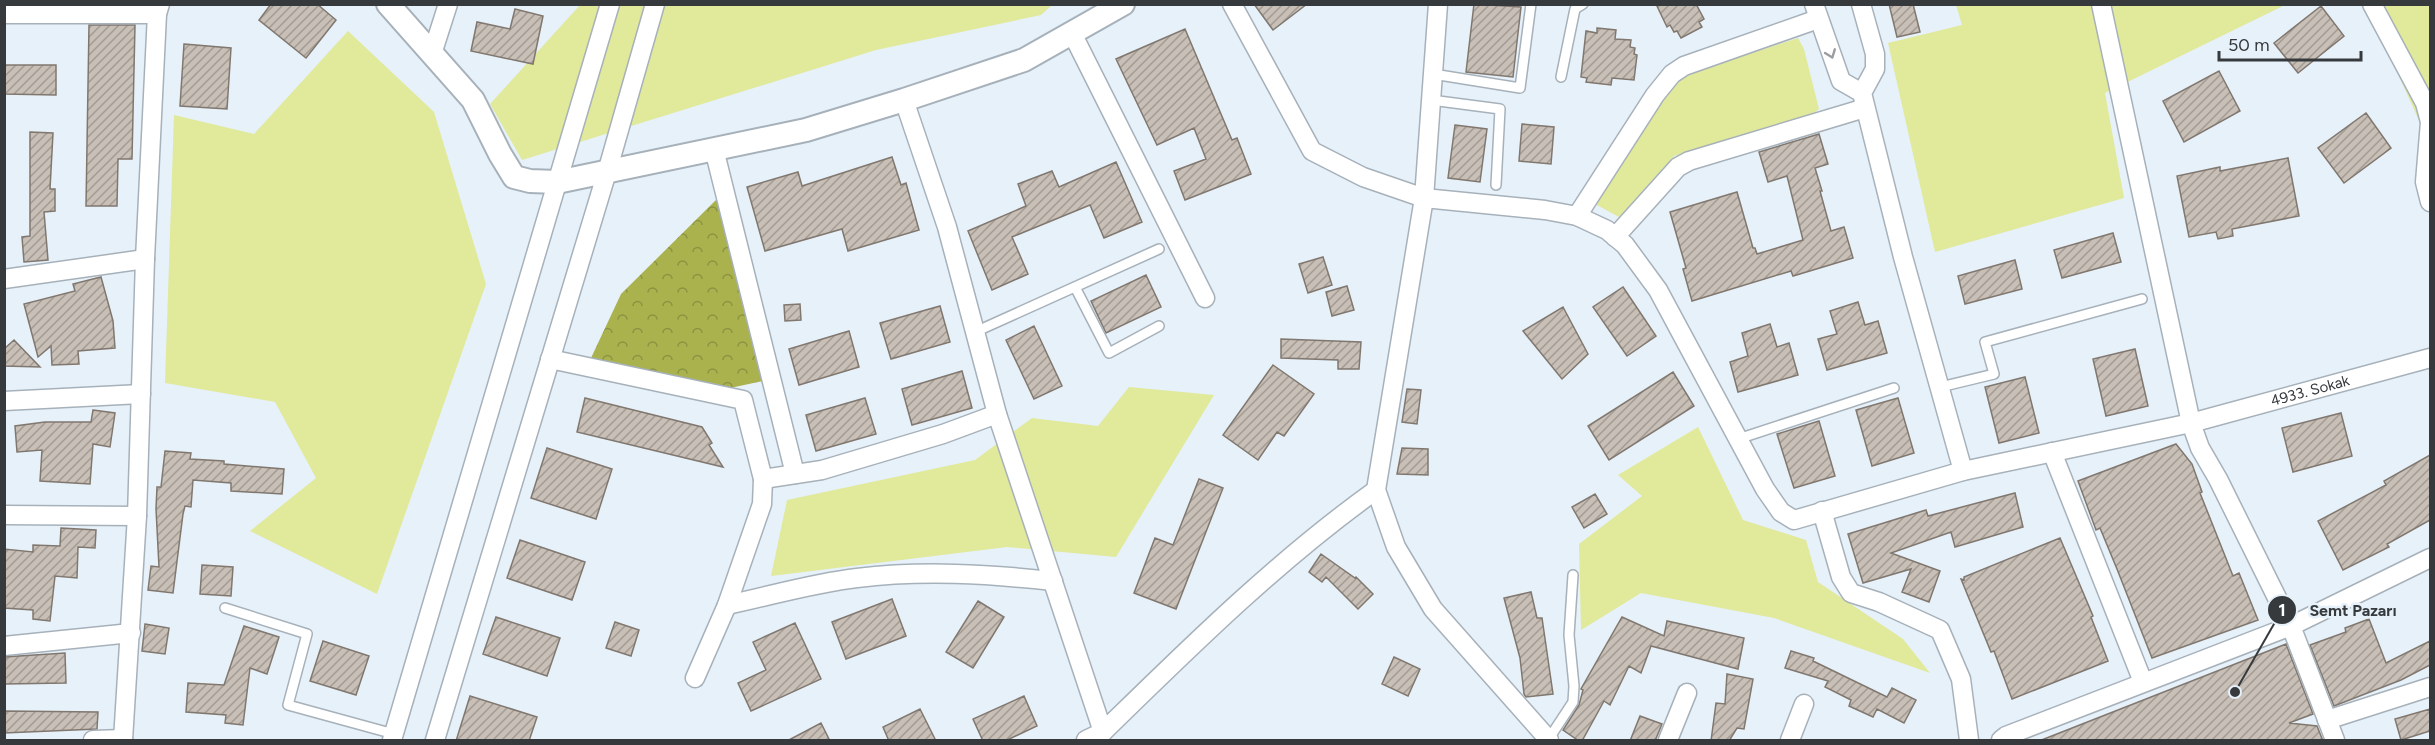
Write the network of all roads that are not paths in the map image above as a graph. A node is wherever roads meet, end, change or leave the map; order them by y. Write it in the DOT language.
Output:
graph roads {
  1 [pos="388,4"];
  2 [pos="448,4"];
  3 [pos="610,4"];
  4 [pos="655,4"];
  5 [pos="1123,4"];
  6 [pos="1232,4"];
  7 [pos="1438,4"];
  8 [pos="1531,4"];
  9 [pos="1583,4"];
  10 [pos="1861,4"];
  11 [pos="2102,4"];
  12 [pos="2372,4"];
  13 [pos="158,9"];
  14 [pos="1816,12"];
  15 [pos="4,14"];
  16 [pos="1072,33"];
  17 [pos="432,54"];
  18 [pos="1434,74"];
  19 [pos="1561,77"];
  20 [pos="904,100"];
  21 [pos="1431,100"];
  22 [pos="1863,100"];
  23 [pos="714,149"];
  24 [pos="607,171"];
  25 [pos="557,182"];
  26 [pos="1496,185"];
  27 [pos="1424,198"];
  28 [pos="2430,202"];
  29 [pos="1577,216"];
  30 [pos="1615,237"];
  31 [pos="1159,249"];
  32 [pos="145,259"];
  33 [pos="4,279"];
  34 [pos="1075,287"];
  35 [pos="1205,298"];
  36 [pos="2142,299"];
  37 [pos="1160,326"];
  38 [pos="975,332"];
  39 [pos="2430,358"];
  40 [pos="550,359"];
  41 [pos="1940,387"];
  42 [pos="1894,388"];
  43 [pos="141,394"];
  44 [pos="4,401"];
  45 [pos="997,414"];
  46 [pos="2191,423"];
  47 [pos="1738,439"];
  48 [pos="2052,452"];
  49 [pos="1963,471"];
  50 [pos="795,474"];
  51 [pos="763,479"];
  52 [pos="1376,490"];
  53 [pos="1822,511"];
  54 [pos="4,515"];
  55 [pos="136,516"];
  56 [pos="2430,558"];
  57 [pos="1573,575"];
  58 [pos="1053,581"];
  59 [pos="727,605"];
  60 [pos="225,608"];
  61 [pos="2291,626"];
  62 [pos="131,633"];
  63 [pos="4,646"];
  64 [pos="695,678"];
  65 [pos="2143,682"];
  66 [pos="2430,687"];
  67 [pos="1687,693"];
  68 [pos="1804,704"];
  69 [pos="2327,720"];
  70 [pos="1103,732"];
  71 [pos="393,737"];
  72 [pos="123,740"];
  73 [pos="1548,740"];
  74 [pos="93,741"];
  75 [pos="435,741"];
  76 [pos="1086,741"];
  77 [pos="1668,741"];
  78 [pos="1790,741"];
  79 [pos="1969,741"];
  80 [pos="2001,741"];
  81 [pos="2335,741"];
  1 -- 17 [label="street"];
  2 -- 17 [label="street"];
  3 -- 25 [label="street"];
  4 -- 24 [label="street"];
  5 -- 16 [label="street"];
  6 -- 27 [label="street, 4933. Sokak"];
  7 -- 18 [label="street"];
  8 -- 18 [label="lane"];
  9 -- 19 [label="lane"];
  10 -- 22 [label="street"];
  11 -- 46 [label="street"];
  12 -- 28 [label="street"];
  13 -- 15 [label="street"];
  13 -- 32 [label="street"];
  14 -- 22 [label="street, one-way"];
  14 -- 29 [label="street"];
  16 -- 20 [label="street"];
  16 -- 35 [label="street"];
  17 -- 25 [label="street"];
  18 -- 21 [label="street"];
  20 -- 23 [label="street"];
  20 -- 38 [label="street"];
  21 -- 26 [label="lane"];
  21 -- 27 [label="street"];
  22 -- 30 [label="street"];
  22 -- 41 [label="street"];
  23 -- 24 [label="street"];
  23 -- 50 [label="street"];
  24 -- 25 [label="street"];
  24 -- 40 [label="street"];
  25 -- 71 [label="street"];
  27 -- 29 [label="street, 4933. Sokak"];
  27 -- 52 [label="street"];
  29 -- 30 [label="street, 4933. Sokak"];
  30 -- 47 [label="street, 4933. Sokak"];
  31 -- 34 [label="lane"];
  32 -- 33 [label="street"];
  32 -- 43 [label="street"];
  34 -- 37 [label="lane"];
  34 -- 38 [label="lane"];
  36 -- 41 [label="lane"];
  38 -- 45 [label="street"];
  39 -- 46 [label="street, 4933. Sokak"];
  40 -- 51 [label="street"];
  40 -- 75 [label="street"];
  41 -- 49 [label="street"];
  42 -- 47 [label="lane"];
  43 -- 44 [label="street"];
  43 -- 55 [label="street"];
  45 -- 50 [label="street"];
  45 -- 58 [label="street"];
  46 -- 48 [label="street, 4933. Sokak"];
  46 -- 61 [label="street"];
  47 -- 53 [label="street, 4933. Sokak"];
  48 -- 49 [label="street, 4933. Sokak"];
  48 -- 65 [label="street"];
  49 -- 53 [label="street, 4933. Sokak"];
  50 -- 51 [label="street"];
  51 -- 59 [label="street"];
  52 -- 70 [label="street"];
  52 -- 73 [label="street"];
  53 -- 79 [label="street"];
  54 -- 55 [label="street"];
  55 -- 62 [label="street"];
  56 -- 61 [label="street"];
  57 -- 73 [label="lane"];
  58 -- 59 [label="street"];
  58 -- 70 [label="street"];
  59 -- 64 [label="street"];
  60 -- 71 [label="lane"];
  61 -- 65 [label="street"];
  61 -- 69 [label="street"];
  62 -- 63 [label="street"];
  62 -- 72 [label="street"];
  65 -- 80 [label="street"];
  66 -- 69 [label="street"];
  67 -- 77 [label="street"];
  68 -- 78 [label="street"];
  69 -- 81 [label="street"];
  70 -- 76 [label="street"];
  72 -- 74 [label="street"];
}
